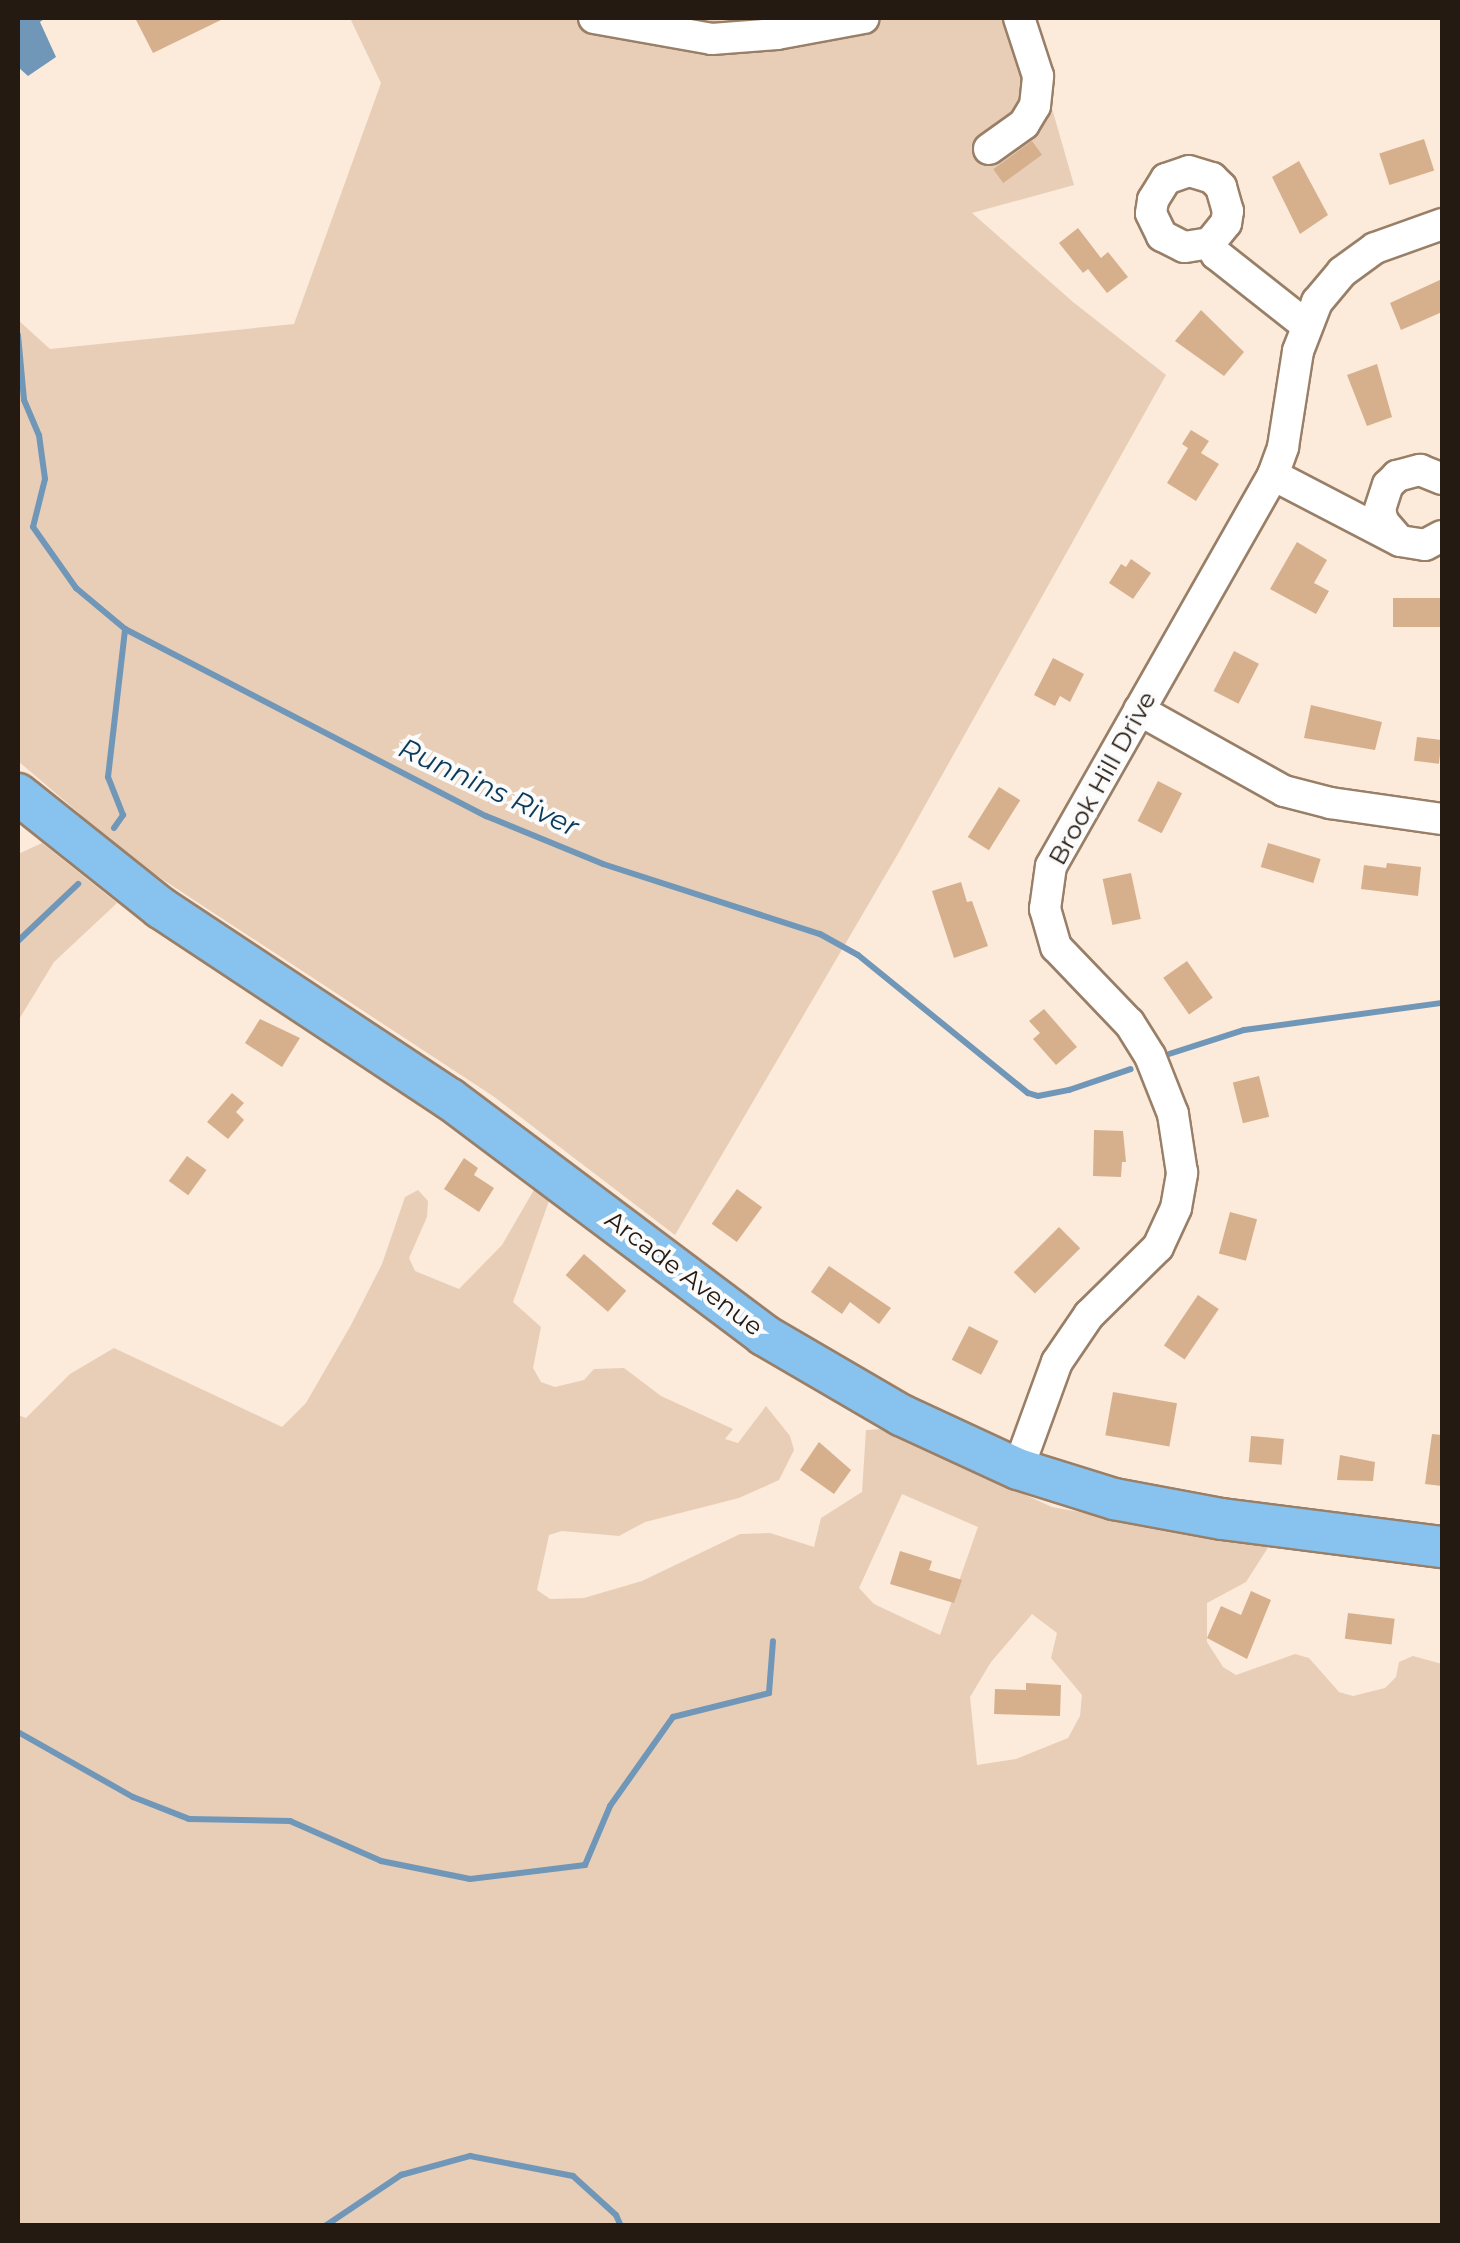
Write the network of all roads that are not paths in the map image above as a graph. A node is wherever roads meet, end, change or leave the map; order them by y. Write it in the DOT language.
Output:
graph roads {
  1 [pos="594,18"];
  2 [pos="864,18"];
  3 [pos="1020,18"];
  4 [pos="989,150"];
  5 [pos="1442,224"];
  6 [pos="1210,242"];
  7 [pos="1306,324"];
  8 [pos="1272,475"];
  9 [pos="1442,479"];
  10 [pos="1388,484"];
  11 [pos="1329,504"];
  12 [pos="1442,536"];
  13 [pos="1400,541"];
  14 [pos="1139,710"];
  15 [pos="18,794"];
  16 [pos="1442,819"];
  17 [pos="1018,1469"];
  18 [pos="1442,1547"];
  1 -- 2 [label="street"];
  3 -- 4 [label="street"];
  5 -- 7 [label="street, Brook Hill Drive"];
  6 -- 7 [label="street"];
  7 -- 8 [label="street, Brook Hill Drive"];
  8 -- 11 [label="street"];
  8 -- 14 [label="street, Brook Hill Drive"];
  9 -- 10 [label="street"];
  10 -- 11 [label="street"];
  10 -- 13 [label="street"];
  11 -- 13 [label="street"];
  12 -- 13 [label="street"];
  14 -- 16 [label="street"];
  14 -- 17 [label="street, Brook Hill Drive"];
  15 -- 17 [label="main road, Arcade Avenue"];
  17 -- 18 [label="main road, Arcade Avenue"];
}
